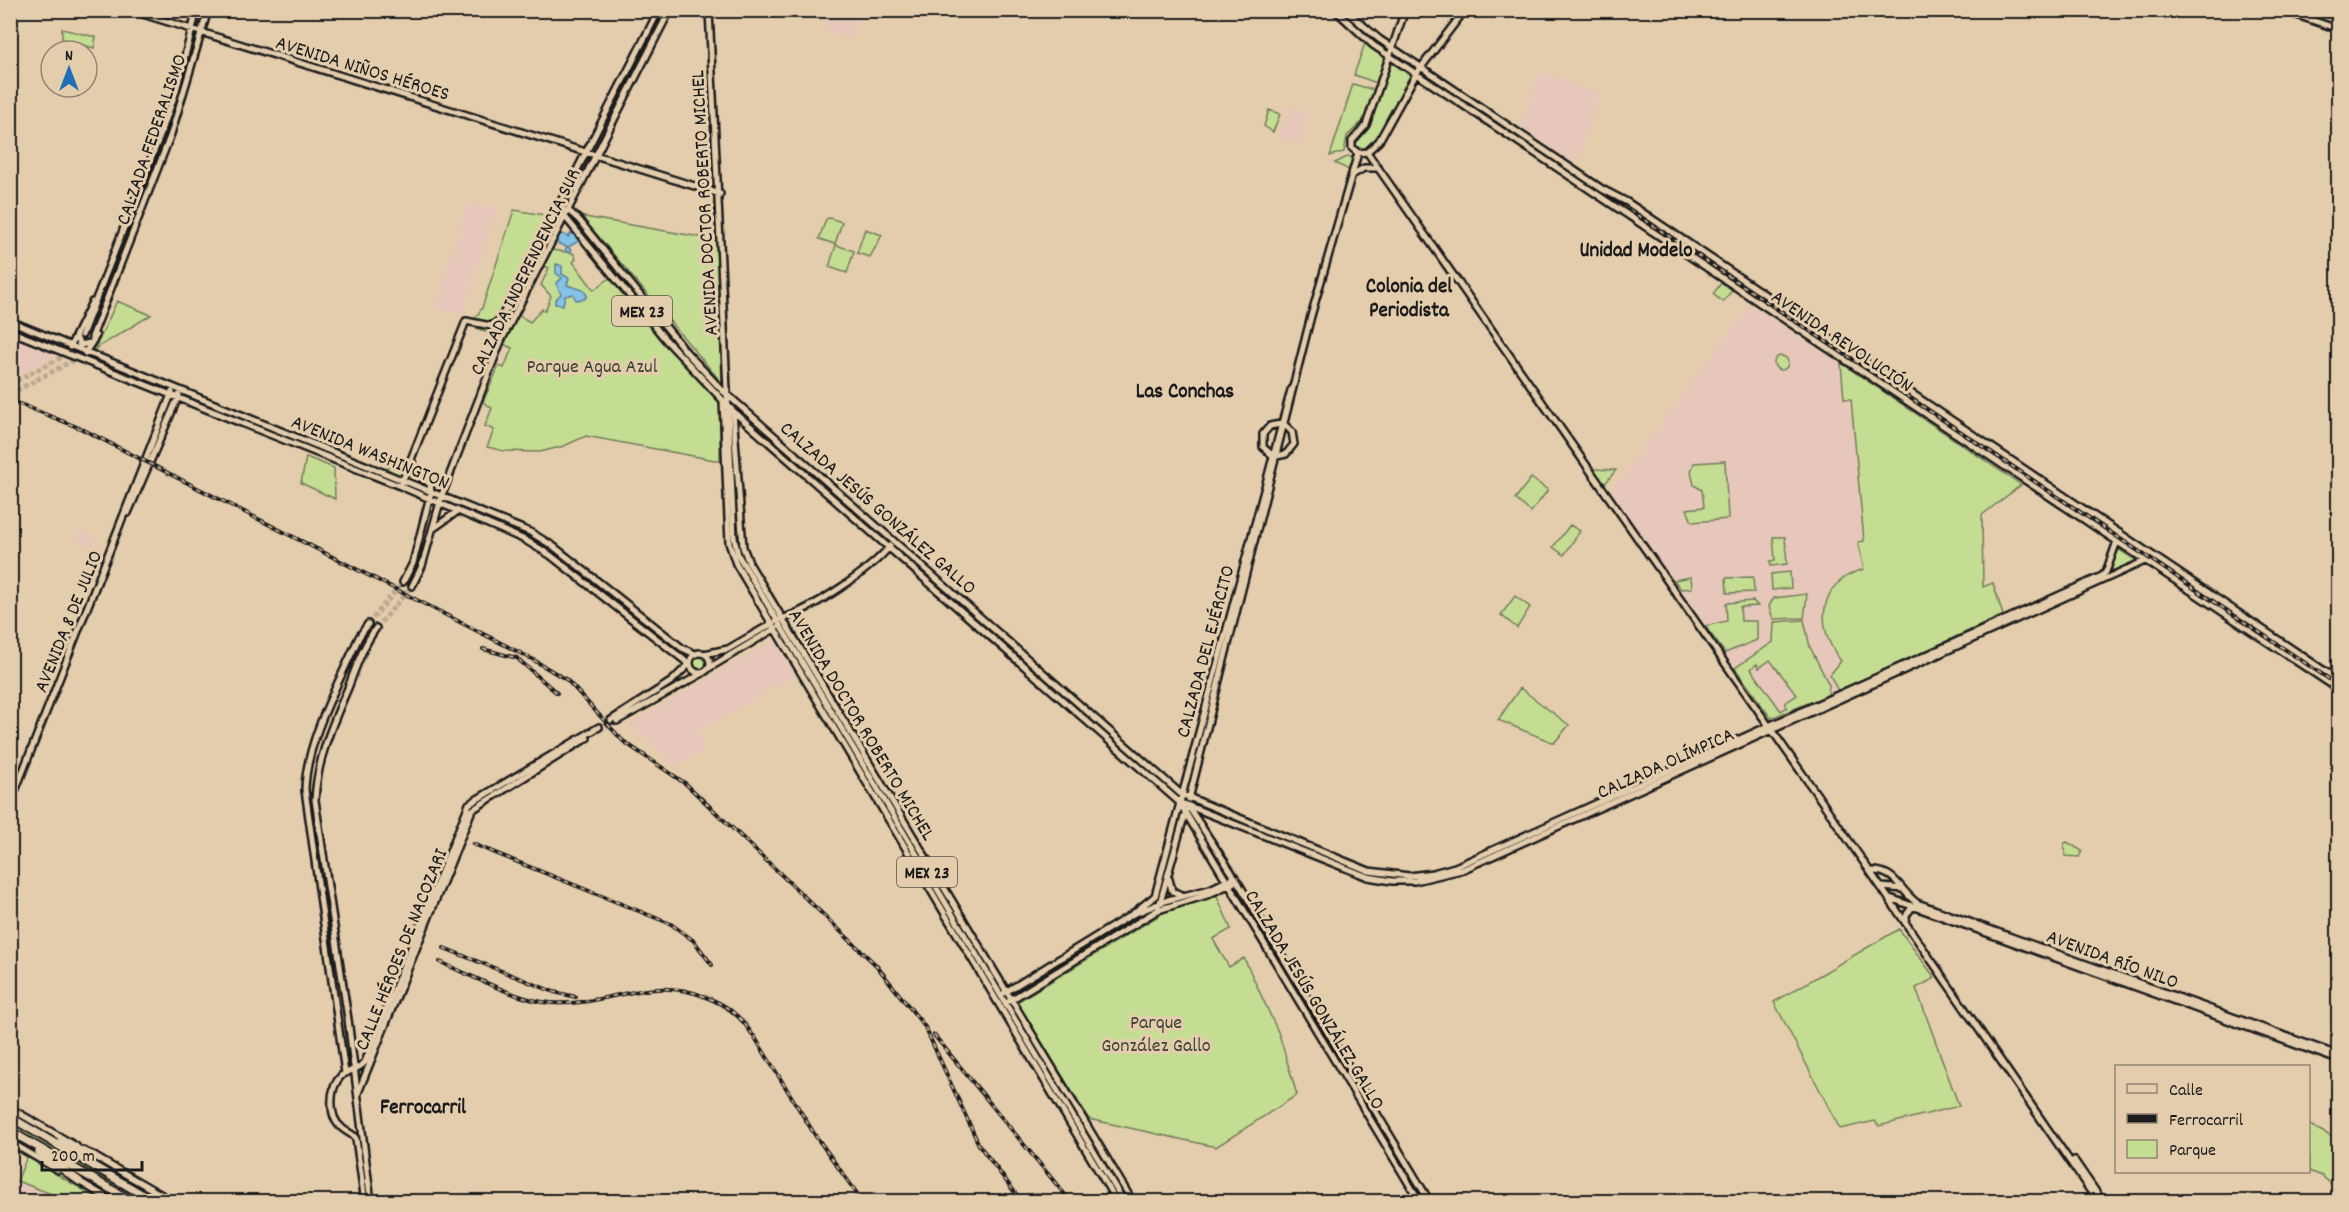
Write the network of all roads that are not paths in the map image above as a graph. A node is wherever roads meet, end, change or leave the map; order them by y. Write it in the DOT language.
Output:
graph roads {
  1 [pos="130,10"];
  2 [pos="197,10"];
  3 [pos="208,10"];
  4 [pos="659,10"];
  5 [pos="670,10"];
  6 [pos="709,10"];
  7 [pos="1335,10"];
  8 [pos="1345,10"];
  9 [pos="1406,10"];
  10 [pos="1465,10"];
  11 [pos="2282,10"];
  12 [pos="2338,29"];
  13 [pos="192,30"];
  14 [pos="202,33"];
  15 [pos="1393,49"];
  16 [pos="1391,56"];
  17 [pos="1420,67"];
  18 [pos="1416,74"];
  19 [pos="1366,152"];
  20 [pos="587,153"];
  21 [pos="1358,153"];
  22 [pos="597,156"];
  23 [pos="1378,168"];
  24 [pos="154,174"];
  25 [pos="1352,174"];
  26 [pos="720,194"];
  27 [pos="146,200"];
  28 [pos="556,210"];
  29 [pos="569,211"];
  30 [pos="566,218"];
  31 [pos="10,321"];
  32 [pos="10,330"];
  33 [pos="1822,333"];
  34 [pos="79,336"];
  35 [pos="92,340"];
  36 [pos="1818,340"];
  37 [pos="71,346"];
  38 [pos="64,352"];
  39 [pos="86,352"];
  40 [pos="79,358"];
  41 [pos="177,389"];
  42 [pos="727,394"];
  43 [pos="174,397"];
  44 [pos="723,400"];
  45 [pos="728,406"];
  46 [pos="734,411"];
  47 [pos="1283,425"];
  48 [pos="1275,456"];
  49 [pos="412,459"];
  50 [pos="736,482"];
  51 [pos="401,483"];
  52 [pos="431,492"];
  53 [pos="430,499"];
  54 [pos="441,500"];
  55 [pos="458,511"];
  56 [pos="742,523"];
  57 [pos="731,524"];
  58 [pos="433,529"];
  59 [pos="2120,533"];
  60 [pos="742,536"];
  61 [pos="732,537"];
  62 [pos="894,540"];
  63 [pos="2117,542"];
  64 [pos="889,547"];
  65 [pos="2157,559"];
  66 [pos="2144,561"];
  67 [pos="752,567"];
  68 [pos="746,570"];
  69 [pos="752,577"];
  70 [pos="403,582"];
  71 [pos="412,586"];
  72 [pos="752,592"];
  73 [pos="780,623"];
  74 [pos="368,624"];
  75 [pos="375,628"];
  76 [pos="695,654"];
  77 [pos="704,654"];
  78 [pos="689,664"];
  79 [pos="709,668"];
  80 [pos="686,670"];
  81 [pos="702,673"];
  82 [pos="2338,680"];
  83 [pos="687,683"];
  84 [pos="2338,689"];
  85 [pos="823,692"];
  86 [pos="1770,728"];
  87 [pos="1183,786"];
  88 [pos="1165,789"];
  89 [pos="1176,789"];
  90 [pos="1181,794"];
  91 [pos="1188,801"];
  92 [pos="1179,802"];
  93 [pos="10,804"];
  94 [pos="1185,812"];
  95 [pos="1170,870"];
  96 [pos="1870,871"];
  97 [pos="1236,879"];
  98 [pos="1228,883"];
  99 [pos="1882,887"];
  100 [pos="1905,890"];
  101 [pos="1190,895"];
  102 [pos="1889,897"];
  103 [pos="1162,903"];
  104 [pos="1913,906"];
  105 [pos="1158,910"];
  106 [pos="1131,915"];
  107 [pos="1905,921"];
  108 [pos="2017,941"];
  109 [pos="1006,991"];
  110 [pos="1000,994"];
  111 [pos="994,998"];
  112 [pos="1009,1001"];
  113 [pos="1000,1007"];
  114 [pos="2338,1055"];
  115 [pos="2338,1060"];
  116 [pos="353,1070"];
  117 [pos="345,1073"];
  118 [pos="1352,1073"];
  119 [pos="2011,1074"];
  120 [pos="1355,1093"];
  121 [pos="357,1095"];
  122 [pos="10,1108"];
  123 [pos="10,1117"];
  124 [pos="11,1132"];
  125 [pos="38,1133"];
  126 [pos="10,1142"];
  127 [pos="94,1156"];
  128 [pos="1095,1159"];
  129 [pos="79,1181"];
  130 [pos="114,1202"];
  131 [pos="133,1202"];
  132 [pos="155,1202"];
  133 [pos="174,1202"];
  134 [pos="365,1202"];
  135 [pos="371,1202"];
  136 [pos="1117,1202"];
  137 [pos="1124,1202"];
  138 [pos="1133,1202"];
  139 [pos="1420,1202"];
  140 [pos="1430,1202"];
  141 [pos="2098,1202"];
  142 [pos="2103,1202"];
  1 -- 13 [label="main road, AVENIDA NIÑOS HÉROES"];
  2 -- 13 [label="main road, CALZADA FEDERALISMO"];
  3 -- 14 [label="main road, CALZADA FEDERALISMO"];
  4 -- 20 [label="main road, CALZADA INDEPENDENCIA SUR"];
  5 -- 22 [label="main road, CALZADA INDEPENDENCIA SUR"];
  6 -- 26 [label="main road, AVENIDA DOCTOR ROBERTO MICHEL"];
  7 -- 16 [label="main road, AVENIDA REVOLUCIÓN"];
  8 -- 15 [label="main road, AVENIDA REVOLUCIÓN"];
  9 -- 15 [label="main road, CALZADA DEL EJÉRCITO"];
  10 -- 17 [label="main road"];
  11 -- 12 [label="main road"];
  13 -- 14 [label="main road, AVENIDA NIÑOS HÉROES"];
  13 -- 34 [label="main road, CALZADA FEDERALISMO"];
  14 -- 20 [label="main road, AVENIDA NIÑOS HÉROES"];
  14 -- 27 [label="main road, CALZADA FEDERALISMO"];
  15 -- 16 [label="main road, CALZADA DEL EJÉRCITO"];
  15 -- 17 [label="main road, AVENIDA REVOLUCIÓN"];
  16 -- 18 [label="main road, AVENIDA REVOLUCIÓN"];
  16 -- 21 [label="main road, CALZADA DEL EJÉRCITO"];
  17 -- 18 [label="main road"];
  17 -- 33 [label="main road, AVENIDA REVOLUCIÓN"];
  18 -- 19 [label="main road"];
  18 -- 36 [label="main road, AVENIDA REVOLUCIÓN"];
  19 -- 21 [label="main road"];
  19 -- 23 [label="main road"];
  20 -- 22 [label="main road, AVENIDA NIÑOS HÉROES"];
  20 -- 28 [label="main road, CALZADA INDEPENDENCIA SUR"];
  21 -- 25 [label="main road, CALZADA DEL EJÉRCITO"];
  22 -- 26 [label="main road, AVENIDA NIÑOS HÉROES"];
  22 -- 29 [label="main road, CALZADA INDEPENDENCIA SUR"];
  23 -- 25 [label="main road"];
  23 -- 86 [label="main road"];
  24 -- 27 [label="main road"];
  25 -- 47 [label="main road, CALZADA DEL EJÉRCITO"];
  26 -- 42 [label="main road, AVENIDA DOCTOR ROBERTO MICHEL"];
  27 -- 35 [label="main road, CALZADA FEDERALISMO"];
  28 -- 29 [label="main road, MEX 23"];
  28 -- 30 [label="main road, MEX 23"];
  28 -- 49 [label="main road, CALZADA INDEPENDENCIA SUR"];
  29 -- 30 [label="main road, CALZADA INDEPENDENCIA SUR"];
  29 -- 42 [label="main road, CALZADA JESÚS GONZÁLEZ GALLO / MEX 23"];
  30 -- 44 [label="main road, MEX 23"];
  30 -- 54 [label="main road, CALZADA INDEPENDENCIA SUR"];
  31 -- 37 [label="main road, AVENIDA WASHINGTON"];
  32 -- 38 [label="main road, AVENIDA WASHINGTON"];
  33 -- 36 [label="main road"];
  33 -- 59 [label="main road, AVENIDA REVOLUCIÓN"];
  34 -- 35 [label="main road"];
  34 -- 37 [label="main road, CALZADA FEDERALISMO"];
  35 -- 39 [label="main road, CALZADA FEDERALISMO"];
  36 -- 63 [label="main road, AVENIDA REVOLUCIÓN"];
  37 -- 38 [label="main road, CALZADA FEDERALISMO"];
  37 -- 39 [label="main road, AVENIDA WASHINGTON"];
  38 -- 40 [label="main road, AVENIDA WASHINGTON"];
  39 -- 40 [label="main road, CALZADA FEDERALISMO"];
  39 -- 41 [label="main road, AVENIDA WASHINGTON"];
  40 -- 43 [label="main road, AVENIDA WASHINGTON"];
  41 -- 43 [label="main road, AVENIDA 8 DE JULIO"];
  41 -- 51 [label="main road, AVENIDA WASHINGTON"];
  42 -- 44 [label="main road"];
  42 -- 45 [label="main road, AVENIDA DOCTOR ROBERTO MICHEL"];
  42 -- 46 [label="main road, AVENIDA DOCTOR ROBERTO MICHEL"];
  42 -- 62 [label="main road, CALZADA JESÚS GONZÁLEZ GALLO / MEX 23"];
  43 -- 51 [label="main road, AVENIDA WASHINGTON"];
  43 -- 93 [label="main road, AVENIDA 8 DE JULIO"];
  44 -- 45 [label="main road, MEX 23"];
  44 -- 57 [label="main road, AVENIDA DOCTOR ROBERTO MICHEL"];
  45 -- 46 [label="main road, MEX 23"];
  45 -- 50 [label="main road, AVENIDA DOCTOR ROBERTO MICHEL"];
  46 -- 50 [label="main road, AVENIDA DOCTOR ROBERTO MICHEL"];
  46 -- 64 [label="main road, CALZADA JESÚS GONZÁLEZ GALLO / MEX 23"];
  47 -- 48 [label="main road, CALZADA DEL EJÉRCITO"];
  47 -- 48 [label="main road"];
  47 -- 48 [label="main road"];
  48 -- 87 [label="main road, CALZADA DEL EJÉRCITO"];
  48 -- 91 [label="main road, CALZADA DEL EJÉRCITO"];
  49 -- 51 [label="main road"];
  49 -- 52 [label="main road"];
  50 -- 56 [label="main road, AVENIDA DOCTOR ROBERTO MICHEL"];
  50 -- 57 [label="main road, AVENIDA DOCTOR ROBERTO MICHEL"];
  51 -- 52 [label="main road, AVENIDA WASHINGTON"];
  51 -- 53 [label="main road, AVENIDA WASHINGTON"];
  52 -- 53 [label="main road"];
  52 -- 54 [label="main road, AVENIDA WASHINGTON"];
  53 -- 54 [label="main road, AVENIDA WASHINGTON"];
  53 -- 70 [label="main road"];
  54 -- 55 [label="main road, AVENIDA WASHINGTON"];
  54 -- 58 [label="main road, CALZADA INDEPENDENCIA SUR"];
  54 -- 76 [label="main road, AVENIDA WASHINGTON"];
  55 -- 58 [label="main road"];
  55 -- 78 [label="main road, AVENIDA WASHINGTON"];
  56 -- 57 [label="main road"];
  56 -- 60 [label="main road, AVENIDA DOCTOR ROBERTO MICHEL"];
  57 -- 61 [label="main road, AVENIDA DOCTOR ROBERTO MICHEL"];
  58 -- 71 [label="main road, CALZADA INDEPENDENCIA SUR"];
  59 -- 63 [label="main road, CALZADA OLÍMPICA"];
  59 -- 65 [label="main road, AVENIDA REVOLUCIÓN"];
  60 -- 61 [label="main road"];
  60 -- 67 [label="main road, AVENIDA DOCTOR ROBERTO MICHEL"];
  61 -- 68 [label="main road, AVENIDA DOCTOR ROBERTO MICHEL"];
  61 -- 72 [label="main road, AVENIDA DOCTOR ROBERTO MICHEL"];
  62 -- 64 [label="main road"];
  62 -- 89 [label="main road, CALZADA JESÚS GONZÁLEZ GALLO / MEX 23"];
  63 -- 66 [label="main road, AVENIDA REVOLUCIÓN"];
  63 -- 86 [label="main road, CALZADA OLÍMPICA"];
  64 -- 73 [label="main road"];
  64 -- 88 [label="main road, CALZADA JESÚS GONZÁLEZ GALLO / MEX 23"];
  65 -- 66 [label="main road, CALZADA OLÍMPICA"];
  65 -- 82 [label="main road, AVENIDA REVOLUCIÓN"];
  66 -- 84 [label="main road, AVENIDA REVOLUCIÓN"];
  66 -- 86 [label="main road, CALZADA OLÍMPICA"];
  67 -- 68 [label="main road"];
  67 -- 69 [label="main road, AVENIDA DOCTOR ROBERTO MICHEL"];
  68 -- 69 [label="main road, AVENIDA DOCTOR ROBERTO MICHEL"];
  69 -- 72 [label="main road"];
  69 -- 73 [label="main road, AVENIDA DOCTOR ROBERTO MICHEL / MEX 23"];
  72 -- 73 [label="main road, AVENIDA DOCTOR ROBERTO MICHEL"];
  73 -- 77 [label="main road"];
  73 -- 79 [label="main road"];
  73 -- 85 [label="main road, AVENIDA DOCTOR ROBERTO MICHEL / MEX 23"];
  73 -- 111 [label="main road, AVENIDA DOCTOR ROBERTO MICHEL"];
  74 -- 117 [label="main road"];
  75 -- 116 [label="main road"];
  76 -- 77 [label="main road"];
  76 -- 78 [label="main road"];
  77 -- 79 [label="main road"];
  78 -- 80 [label="main road"];
  78 -- 81 [label="main road"];
  79 -- 81 [label="main road"];
  80 -- 83 [label="main road"];
  80 -- 83 [label="main road"];
  81 -- 83 [label="main road"];
  85 -- 109 [label="main road, AVENIDA DOCTOR ROBERTO MICHEL"];
  85 -- 110 [label="main road, AVENIDA DOCTOR ROBERTO MICHEL / MEX 23"];
  86 -- 91 [label="main road, CALZADA OLÍMPICA"];
  86 -- 96 [label="main road"];
  87 -- 89 [label="main road"];
  87 -- 90 [label="main road, CALZADA DEL EJÉRCITO"];
  88 -- 89 [label="main road"];
  88 -- 92 [label="main road, CALZADA JESÚS GONZÁLEZ GALLO / MEX 23"];
  89 -- 90 [label="main road, CALZADA JESÚS GONZÁLEZ GALLO / MEX 23"];
  90 -- 91 [label="main road, MEX 23"];
  90 -- 92 [label="main road, CALZADA DEL EJÉRCITO"];
  91 -- 92 [label="main road, CALZADA OLÍMPICA"];
  91 -- 94 [label="main road, CALZADA DEL EJÉRCITO"];
  91 -- 97 [label="main road, CALZADA JESÚS GONZÁLEZ GALLO / MEX 23"];
  92 -- 94 [label="main road, MEX 23"];
  92 -- 106 [label="main road, CALZADA DEL EJÉRCITO"];
  94 -- 95 [label="main road, CALZADA DEL EJÉRCITO"];
  94 -- 98 [label="main road, CALZADA JESÚS GONZÁLEZ GALLO / MEX 23"];
  95 -- 101 [label="main road"];
  95 -- 103 [label="main road, CALZADA DEL EJÉRCITO"];
  96 -- 99 [label="main road"];
  96 -- 100 [label="main road"];
  97 -- 98 [label="main road"];
  97 -- 118 [label="main road, CALZADA JESÚS GONZÁLEZ GALLO / MEX 23"];
  98 -- 101 [label="main road"];
  98 -- 105 [label="main road"];
  98 -- 120 [label="main road, CALZADA JESÚS GONZÁLEZ GALLO / MEX 23"];
  99 -- 100 [label="main road, AVENIDA RÍO NILO"];
  99 -- 102 [label="main road"];
  100 -- 108 [label="main road, AVENIDA RÍO NILO"];
  101 -- 103 [label="main road"];
  102 -- 104 [label="main road, AVENIDA RÍO NILO"];
  102 -- 107 [label="main road"];
  103 -- 105 [label="main road, CALZADA DEL EJÉRCITO"];
  103 -- 106 [label="main road"];
  104 -- 107 [label="main road"];
  104 -- 108 [label="main road, AVENIDA RÍO NILO"];
  105 -- 112 [label="main road"];
  106 -- 109 [label="main road"];
  107 -- 119 [label="main road"];
  108 -- 114 [label="main road, AVENIDA RÍO NILO"];
  108 -- 115 [label="main road, AVENIDA RÍO NILO"];
  109 -- 110 [label="main road"];
  109 -- 112 [label="main road, AVENIDA DOCTOR ROBERTO MICHEL"];
  110 -- 111 [label="main road"];
  110 -- 112 [label="main road, AVENIDA DOCTOR ROBERTO MICHEL / MEX 23"];
  111 -- 113 [label="main road, AVENIDA DOCTOR ROBERTO MICHEL"];
  112 -- 113 [label="main road"];
  112 -- 128 [label="main road, AVENIDA DOCTOR ROBERTO MICHEL / MEX 23"];
  112 -- 138 [label="main road, AVENIDA DOCTOR ROBERTO MICHEL"];
  113 -- 128 [label="main road, AVENIDA DOCTOR ROBERTO MICHEL"];
  116 -- 117 [label="main road"];
  116 -- 121 [label="main road"];
  116 -- 121 [label="main road, CALLE HÉROES DE NACOZARI"];
  117 -- 134 [label="main road"];
  118 -- 120 [label="main road"];
  118 -- 140 [label="main road, CALZADA JESÚS GONZÁLEZ GALLO / MEX 23"];
  119 -- 141 [label="main road"];
  119 -- 142 [label="main road"];
  120 -- 139 [label="main road, CALZADA JESÚS GONZÁLEZ GALLO / MEX 23"];
  121 -- 135 [label="main road"];
  122 -- 127 [label="main road"];
  123 -- 125 [label="highway"];
  124 -- 129 [label="highway"];
  124 -- 131 [label="highway"];
  125 -- 127 [label="highway"];
  125 -- 132 [label="highway"];
  126 -- 129 [label="main road"];
  127 -- 133 [label="main road"];
  128 -- 136 [label="main road, AVENIDA DOCTOR ROBERTO MICHEL"];
  128 -- 137 [label="main road, AVENIDA DOCTOR ROBERTO MICHEL / MEX 23"];
  129 -- 130 [label="main road"];
}
